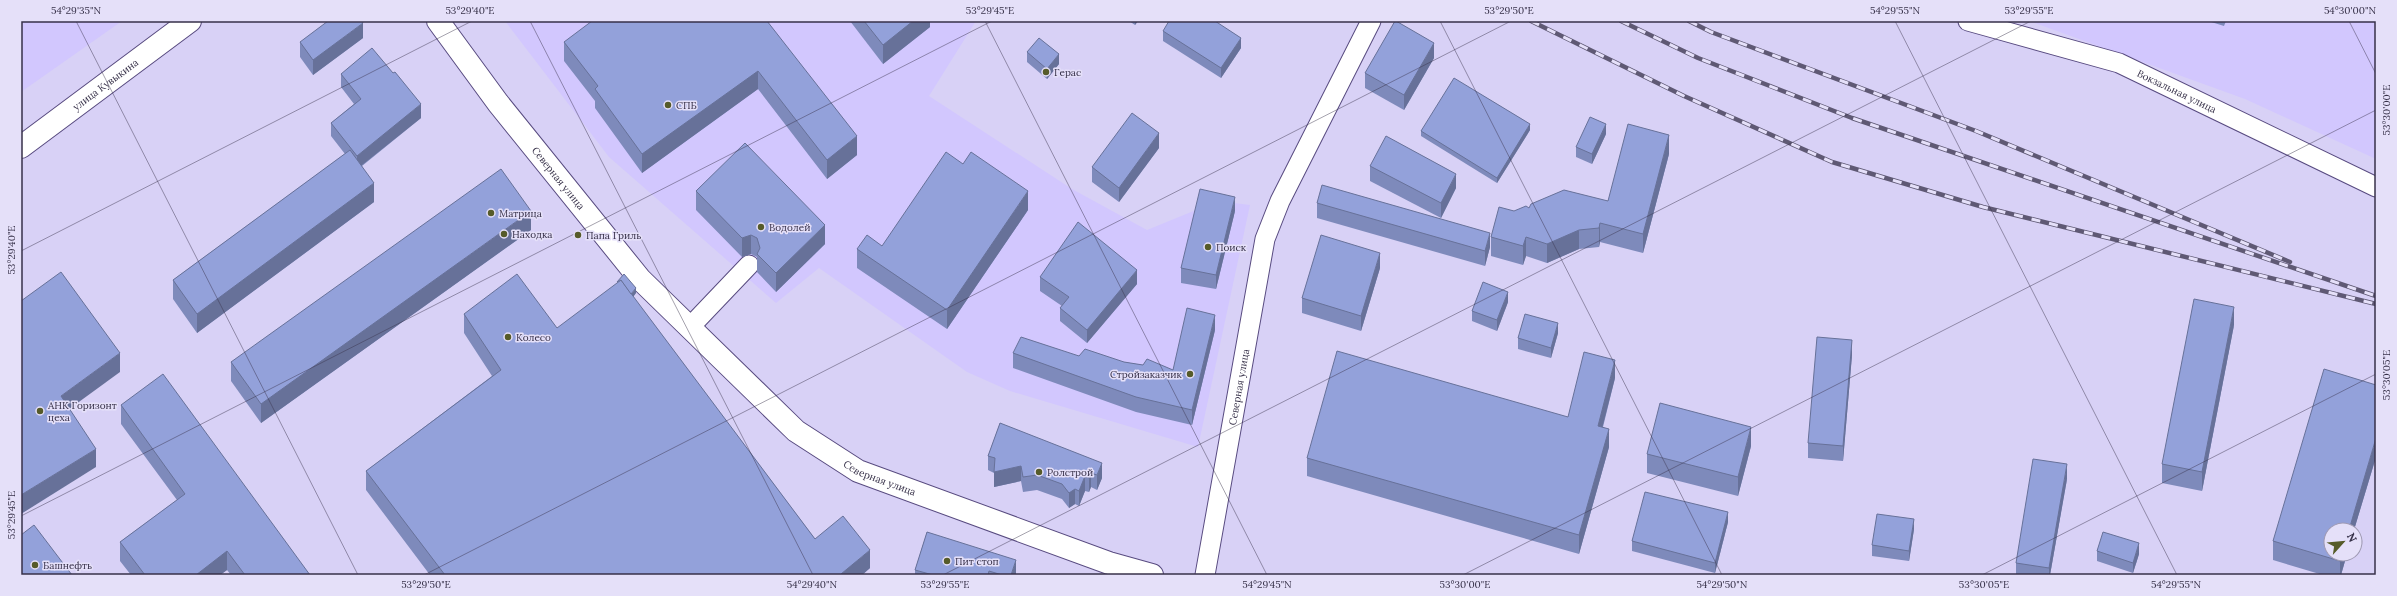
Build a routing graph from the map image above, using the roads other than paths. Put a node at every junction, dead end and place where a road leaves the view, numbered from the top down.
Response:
1 (190, 21) edge
2 (438, 21) edge
3 (1371, 21) edge
4 (1968, 21) edge
5 (21, 147) edge
6 (2376, 187) edge
7 (749, 264) dead end
8 (689, 328) junction
9 (1108, 569) edge
10 (1152, 575) edge
11 (1205, 575) edge

1 - 5 main road, улица Кувыкина
2 - 8 main road, Северная улица
3 - 11 street, Северная улица
4 - 6 street, Вокзальная улица
7 - 8 street
8 - 9 main road, Северная улица
9 - 10 main road, Северная улица

